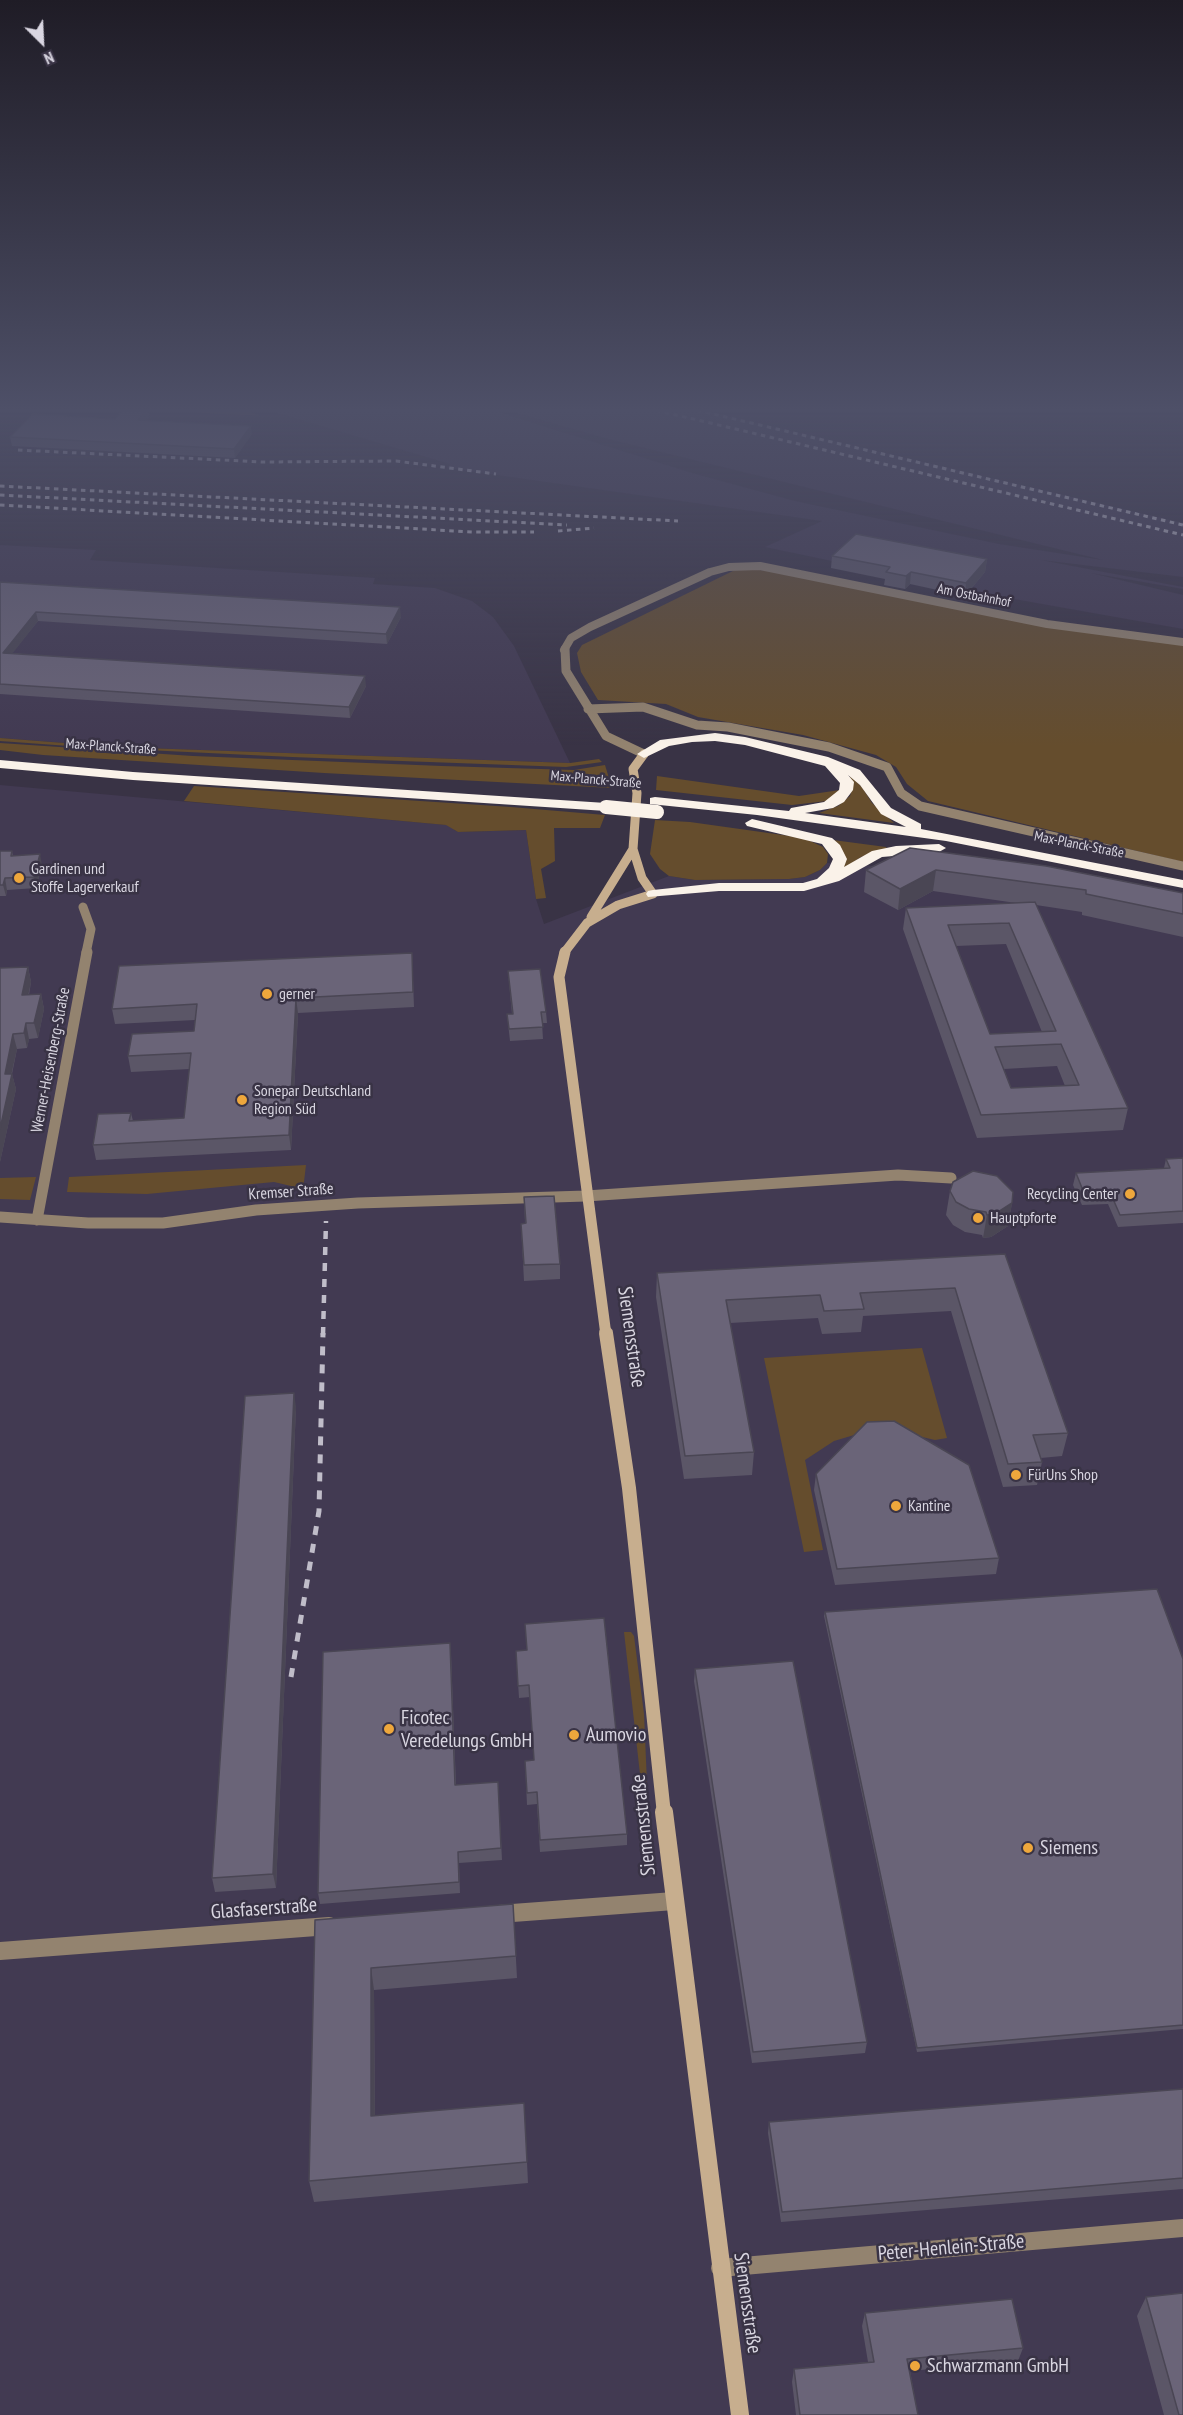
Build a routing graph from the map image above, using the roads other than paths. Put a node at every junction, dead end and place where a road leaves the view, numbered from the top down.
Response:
1 (1183, 642) edge
2 (588, 709) junction
3 (0, 754) edge
4 (644, 754) junction
5 (823, 760) junction
6 (0, 764) edge
7 (605, 802) junction
8 (755, 817) junction
9 (942, 843) junction
10 (633, 849) junction
11 (1183, 866) edge
12 (821, 882) junction
13 (1183, 884) edge
14 (653, 894) junction
15 (1183, 895) edge
16 (83, 907) dead end
17 (587, 923) junction
18 (951, 1178) dead end
19 (586, 1196) junction
20 (0, 1216) edge
21 (37, 1220) junction
22 (674, 1901) junction
23 (487, 1914) edge
24 (345, 1924) edge
25 (0, 1952) edge
26 (1183, 2228) edge
27 (720, 2268) junction
28 (740, 2415) edge

1 - 2 street, Am Ostbahnhof
2 - 4 street, Am Ostbahnhof
2 - 11 street
3 - 7 highway, Max-Planck-Straße
4 - 5 highway
4 - 10 street
5 - 8 highway
5 - 9 highway
6 - 7 highway, Max-Planck-Straße
7 - 8 highway, Max-Planck-Straße, bridge
8 - 9 highway, Max-Planck-Straße
8 - 12 highway
9 - 12 highway
9 - 13 highway, Max-Planck-Straße
9 - 15 highway, Max-Planck-Straße
10 - 14 street
10 - 17 street
12 - 14 highway
14 - 17 street, Siemensstraße
16 - 21 street, Werner-Heisenberg-Straße
17 - 19 street, Siemensstraße
18 - 19 street
19 - 21 street, Kremser Straße
19 - 22 street, Siemensstraße
20 - 21 street, Kremser Straße
22 - 23 street
22 - 27 street, Siemensstraße
24 - 25 street, Glasfaserstraße
26 - 27 street, Peter-Henlein-Straße
27 - 28 street, Siemensstraße

